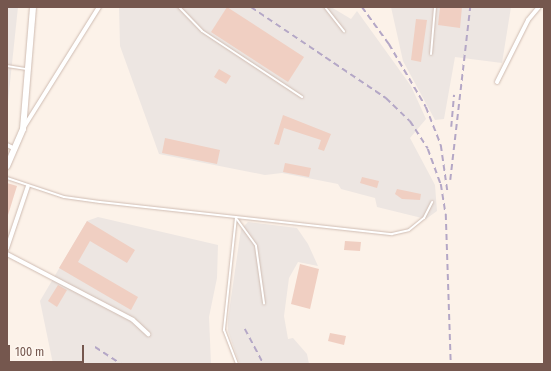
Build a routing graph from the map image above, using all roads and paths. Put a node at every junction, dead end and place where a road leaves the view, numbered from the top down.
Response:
1 (33, 7) edge
2 (99, 7) edge
3 (180, 7) edge
4 (325, 7) edge
5 (436, 7) edge
6 (539, 7) edge
7 (344, 31) dead end
8 (431, 54) dead end
9 (7, 66) edge
10 (28, 69) junction
11 (498, 82) dead end
12 (302, 97) dead end
13 (23, 129) junction
14 (7, 145) edge
15 (15, 149) junction
16 (7, 166) edge
17 (7, 178) edge
18 (28, 186) junction
19 (432, 202) dead end
20 (236, 217) junction
21 (7, 248) edge
22 (7, 254) edge
23 (264, 303) dead end
24 (148, 334) dead end
25 (237, 364) edge

1 - 10 main road
2 - 13 street
3 - 12 lane
4 - 7 lane
5 - 8 lane
6 - 11 street
9 - 10 lane
10 - 13 main road
13 - 15 main road
14 - 15 street
15 - 16 main road
17 - 18 lane
18 - 20 lane
18 - 21 street
19 - 20 lane
20 - 23 lane
20 - 25 lane
22 - 24 street

